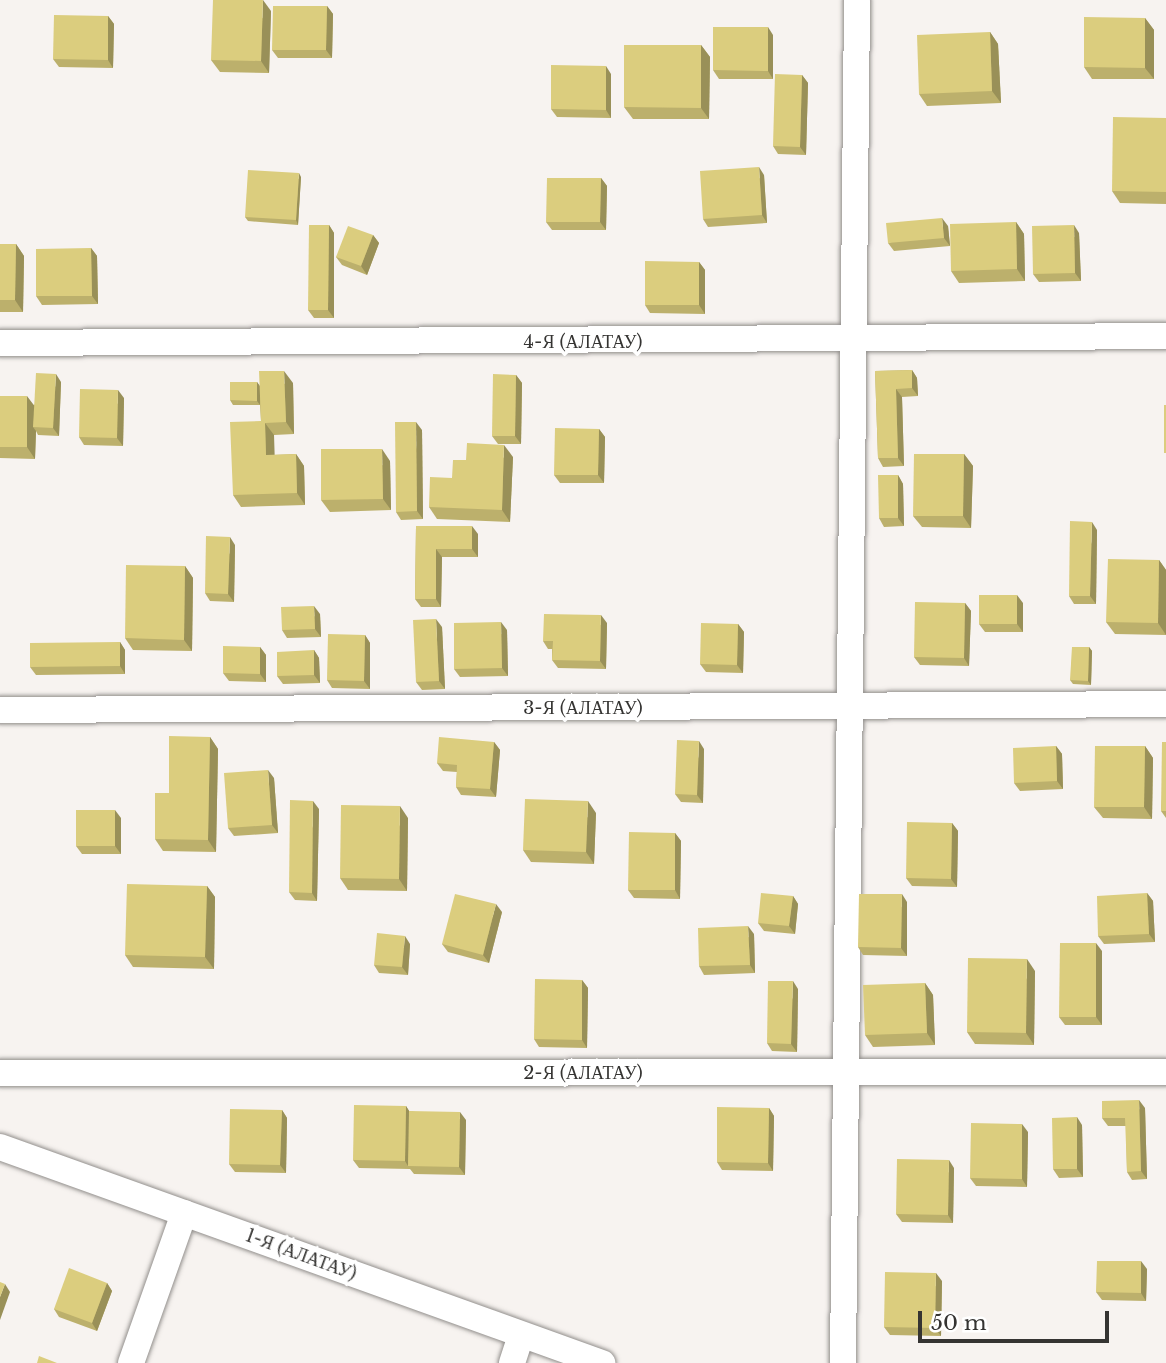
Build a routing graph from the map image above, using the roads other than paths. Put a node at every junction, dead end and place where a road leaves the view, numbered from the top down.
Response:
1 (857, 0) edge
2 (1166, 335) edge
3 (853, 341) junction
4 (0, 344) edge
5 (1166, 704) edge
6 (848, 708) junction
7 (0, 710) edge
8 (845, 1072) junction
9 (1166, 1072) edge
10 (0, 1073) edge
11 (0, 1147) edge
12 (184, 1213) junction
13 (521, 1335) junction
14 (131, 1363) edge
15 (512, 1363) edge
16 (602, 1363) edge
17 (842, 1363) edge

1 - 3 street
2 - 3 street, 4-Я (АЛАТАУ)
3 - 4 street, 4-Я (АЛАТАУ)
3 - 6 street
5 - 6 street, 3-Я (АЛАТАУ)
6 - 7 street, 3-Я (АЛАТАУ)
6 - 8 street
8 - 9 street, 2-Я (АЛАТАУ)
8 - 10 street, 2-Я (АЛАТАУ)
8 - 17 street
11 - 12 street, 1-Я (АЛАТАУ)
12 - 13 street, 1-Я (АЛАТАУ)
12 - 14 street
13 - 15 street
13 - 16 street, 1-Я (АЛАТАУ)

